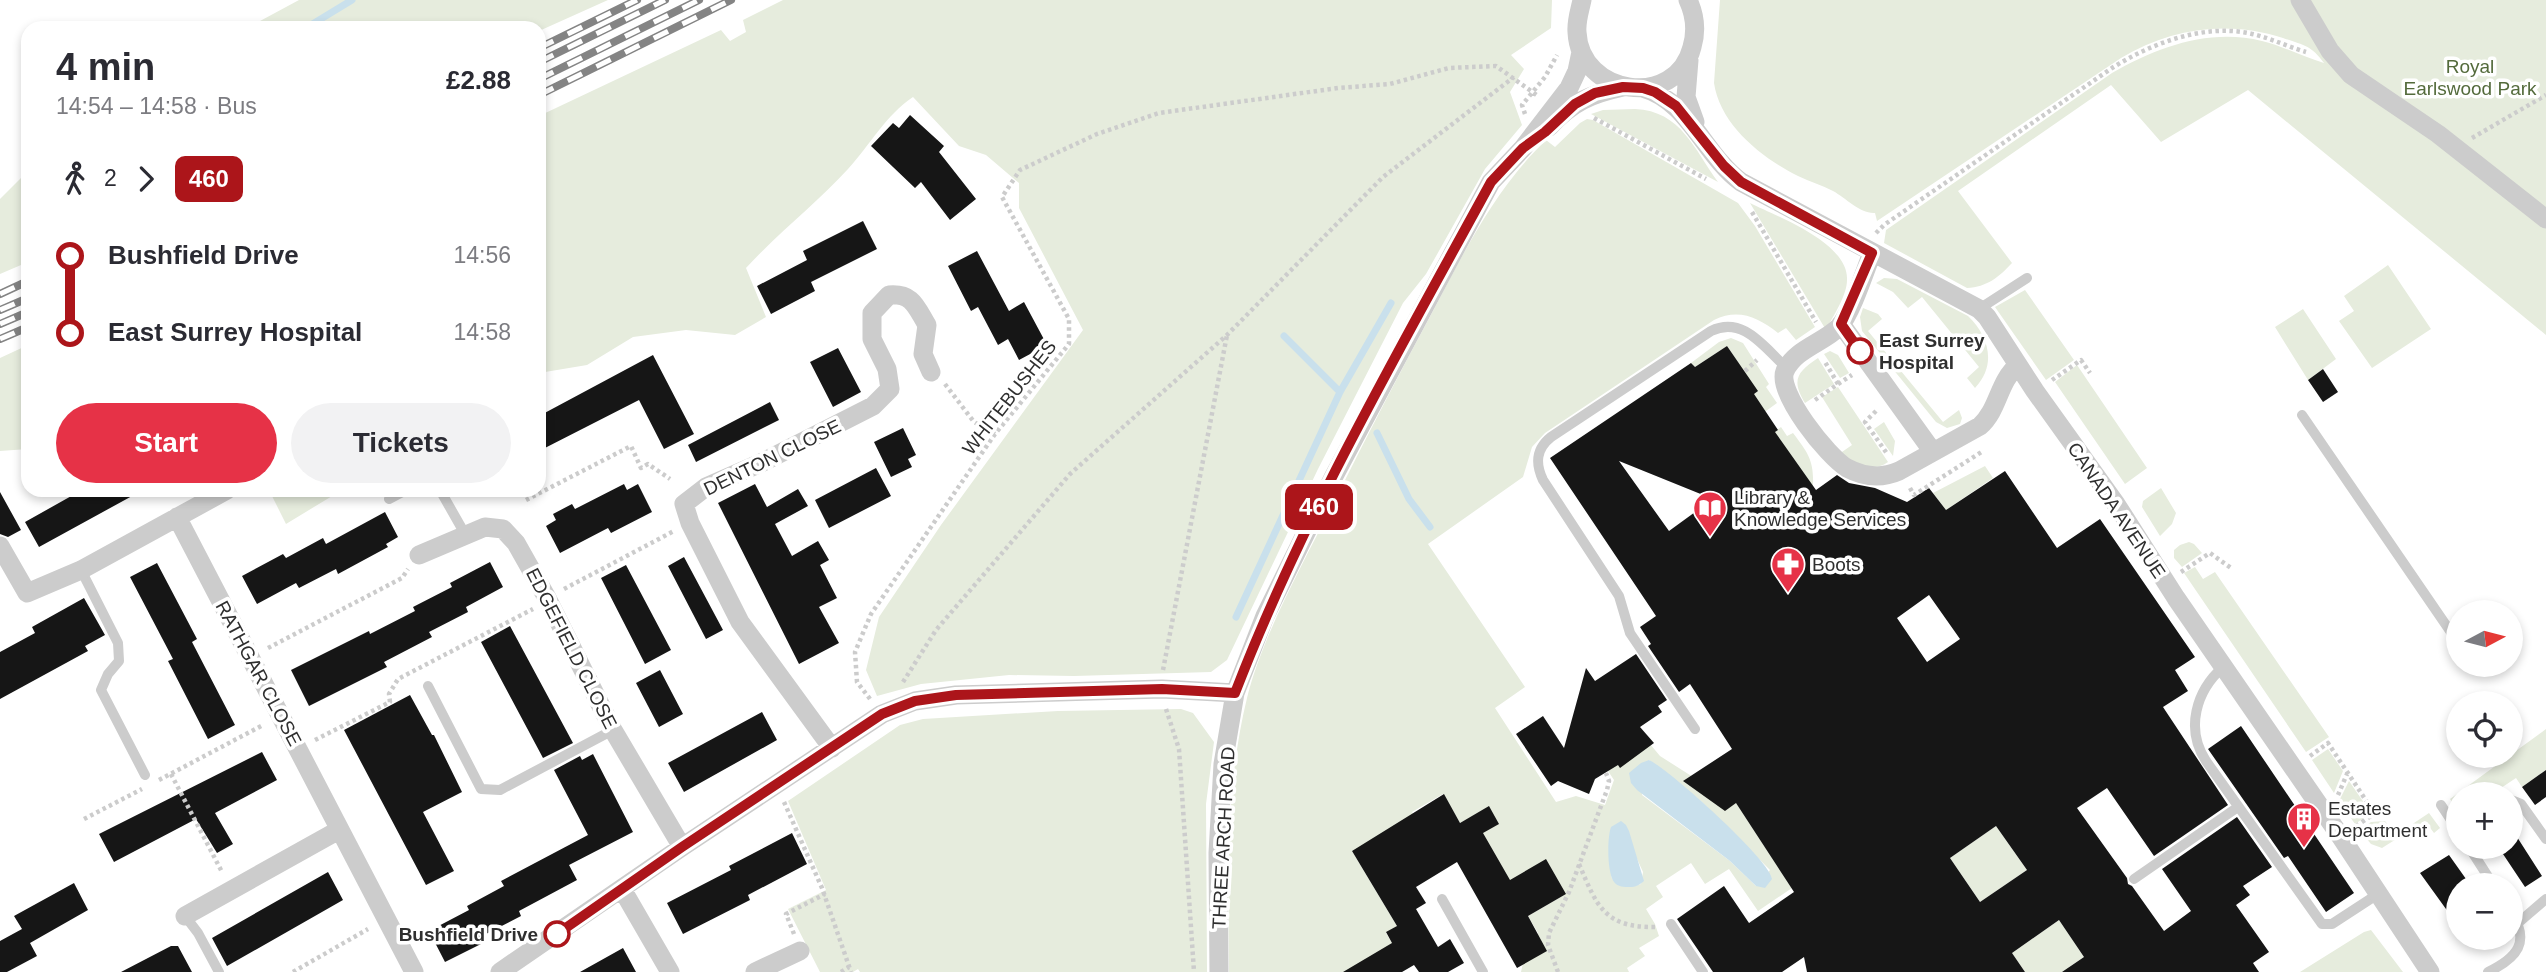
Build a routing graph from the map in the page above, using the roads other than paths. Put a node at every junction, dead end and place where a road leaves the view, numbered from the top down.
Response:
1 (1582, 0) edge
2 (2300, 0) edge
3 (1694, 5) edge
4 (1581, 52) junction
5 (1689, 57) junction
6 (1623, 87) junction
7 (1643, 88) junction
8 (1523, 148) junction
9 (1712, 150) junction
10 (2546, 219) edge
11 (1870, 252) junction
12 (2027, 278) dead end
13 (1979, 310) junction
14 (1841, 324) junction
15 (2018, 365) junction
16 (1787, 368) junction
17 (931, 372) road end
18 (2302, 415) dead end
19 (1933, 452) junction
20 (214, 497) edge
21 (393, 497) edge
22 (444, 497) edge
23 (389, 499) dead end
24 (177, 517) junction
25 (465, 534) junction
26 (0, 546) edge
27 (419, 555) road end
28 (81, 570) junction
29 (2446, 625) edge
30 (2223, 667) junction
31 (428, 686) dead end
32 (1235, 693) junction
33 (1695, 729) dead end
34 (614, 730) junction
35 (832, 748) junction
36 (145, 775) dead end
37 (2441, 805) dead end
38 (2238, 807) junction
39 (2523, 807) edge
40 (2446, 812) edge
41 (339, 830) junction
42 (2546, 839) edge
43 (682, 847) junction
44 (2134, 879) dead end
45 (622, 889) junction
46 (2378, 894) junction
47 (1443, 899) dead end
48 (2546, 899) edge
49 (184, 916) joint
50 (2523, 919) edge
51 (1671, 924) road end
52 (2517, 950) edge
53 (800, 951) road end
54 (219, 972) edge
55 (414, 972) edge
56 (500, 972) edge
57 (670, 972) edge
58 (755, 972) edge
59 (1219, 972) edge
60 (1483, 972) edge
61 (1703, 972) edge
62 (2430, 972) edge
63 (2488, 972) edge

1 - 4 street
2 - 10 street
3 - 5 street, CANADA AVENUE
4 - 6 street
4 - 8 street, THREE ARCH ROAD
5 - 7 street
5 - 9 street, CANADA AVENUE
6 - 7 street
6 - 8 street, THREE ARCH ROAD
7 - 9 street, CANADA AVENUE
8 - 32 street, THREE ARCH ROAD
9 - 11 street, CANADA AVENUE
11 - 13 street, CANADA AVENUE
11 - 14 street
12 - 13 lane
13 - 15 street, CANADA AVENUE
14 - 16 street
14 - 19 street
15 - 19 street
15 - 30 street, CANADA AVENUE
16 - 19 street
16 - 33 lane
17 - 35 street, DENTON CLOSE
18 - 29 lane
20 - 24 street
21 - 23 lane
22 - 25 lane
24 - 28 street
24 - 41 street, RATHGAR CLOSE
25 - 27 street, EDGEFIELD CLOSE
25 - 34 street, EDGEFIELD CLOSE
26 - 28 street
28 - 36 lane
30 - 38 lane
30 - 46 street, CANADA AVENUE
31 - 34 lane
32 - 35 street
32 - 59 street, THREE ARCH ROAD
34 - 43 street, EDGEFIELD CLOSE
35 - 43 street
37 - 40 lane
38 - 44 lane
38 - 46 lane
39 - 42 lane
41 - 49 street
41 - 55 street, RATHGAR CLOSE
43 - 45 street
45 - 56 street
45 - 57 street
46 - 62 street, CANADA AVENUE
47 - 60 lane
48 - 50 lane
49 - 54 lane
51 - 61 lane
52 - 63 lane
53 - 58 street

